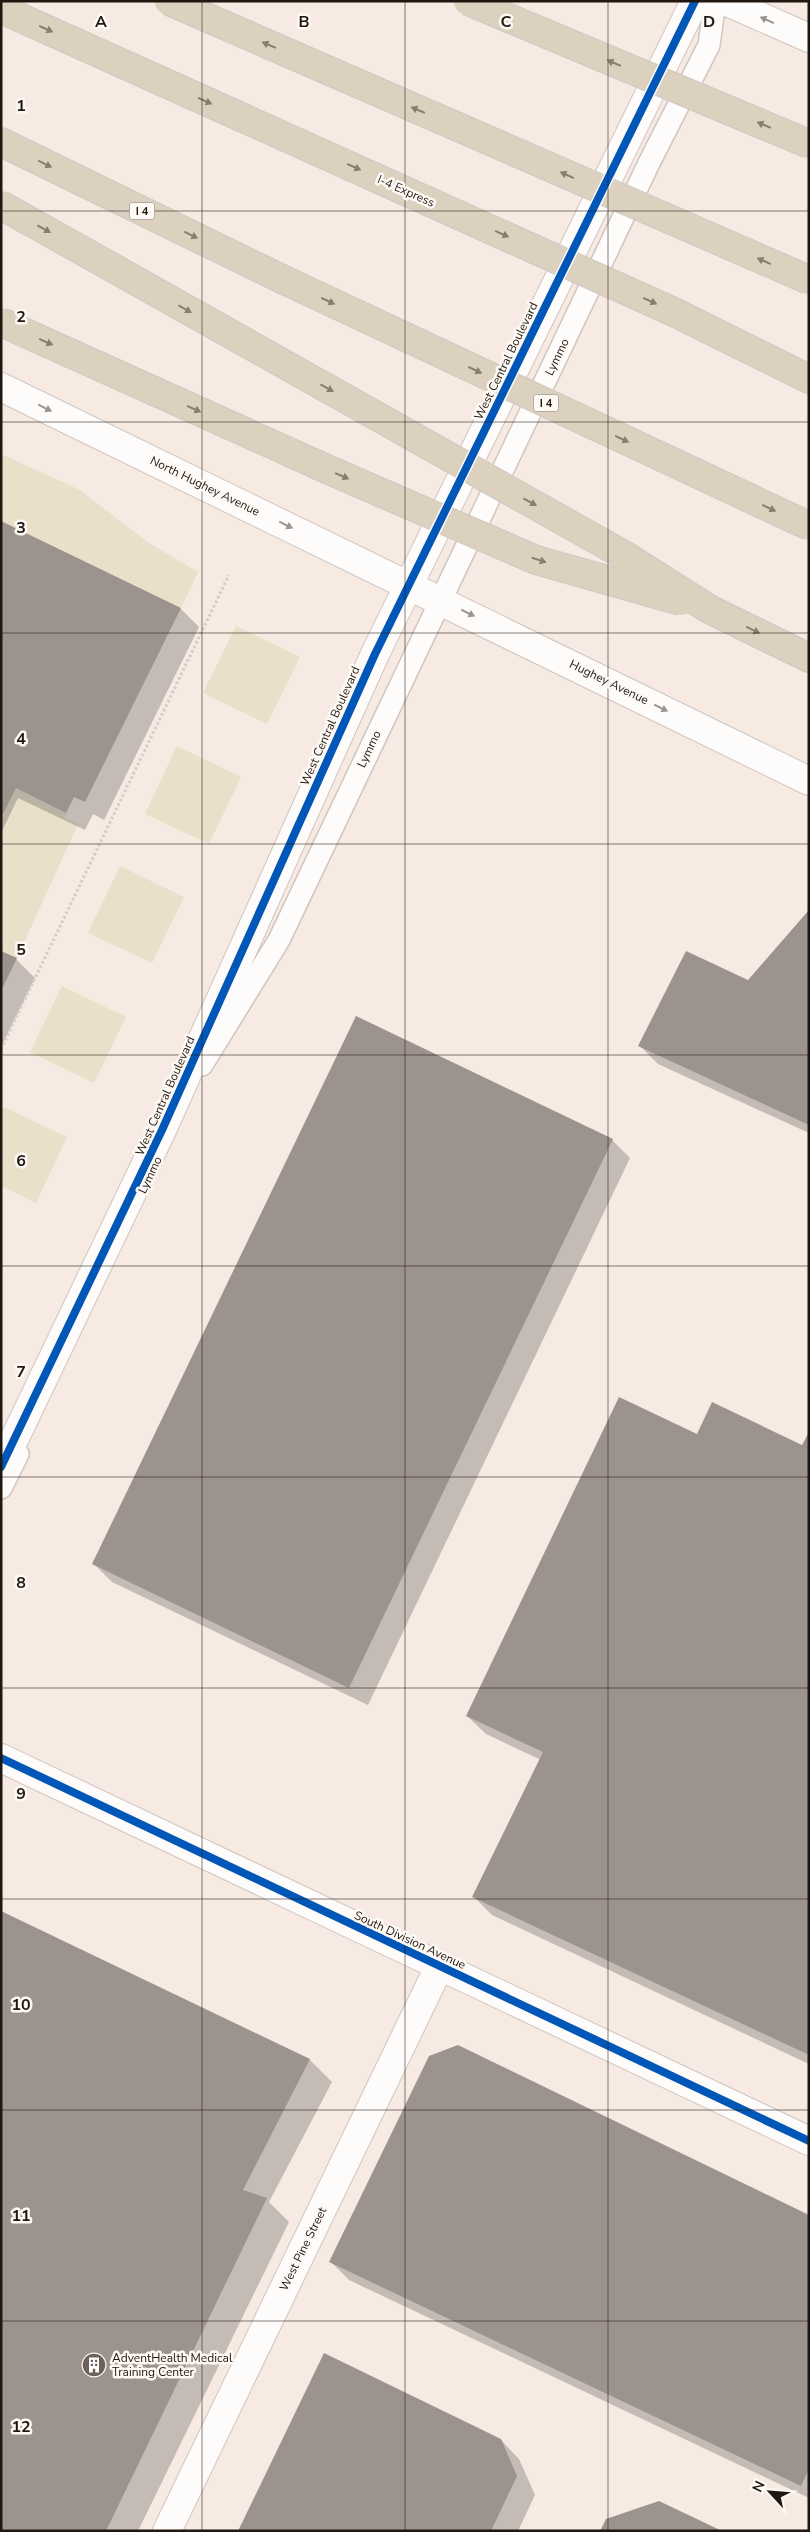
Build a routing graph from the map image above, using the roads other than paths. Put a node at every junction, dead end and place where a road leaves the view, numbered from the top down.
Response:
1 (169, 1) edge
2 (468, 1) edge
3 (695, 1) edge
4 (715, 1) edge
5 (725, 1) edge
6 (1, 9) edge
7 (809, 38) edge
8 (1, 142) edge
9 (809, 144) edge
10 (1, 205) edge
11 (809, 280) edge
12 (676, 313) junction
13 (1, 322) edge
14 (809, 365) edge
15 (809, 379) edge
16 (1, 387) edge
17 (809, 526) edge
18 (408, 584) junction
19 (442, 600) junction
20 (709, 609) junction
21 (809, 658) edge
22 (809, 781) edge
23 (1, 1467) edge
24 (1, 1488) edge
25 (1, 1758) edge
26 (439, 1967) junction
27 (809, 2141) edge
28 (167, 2531) edge

11 -> 1 highway, bridge
9 -> 2 highway, bridge
3 - 18 street, West Central Boulevard
4 - 19 lane, Lymmo
7 -> 5 street
6 -> 12 highway, I-4 Express, bridge
8 -> 17 highway, I 4, bridge
10 -> 20 highway, bridge
12 - 14 highway
12 - 15 highway, I-4 Express
13 -> 20 highway, bridge
16 -> 18 street, North Hughey Avenue
18 - 19 street, Hughey Avenue
18 - 23 street, West Central Boulevard
19 -> 22 street, Hughey Avenue
19 - 24 lane, Lymmo
20 -> 21 highway
25 - 26 street, South Division Avenue
26 - 27 street, South Division Avenue
26 - 28 street, West Pine Street

